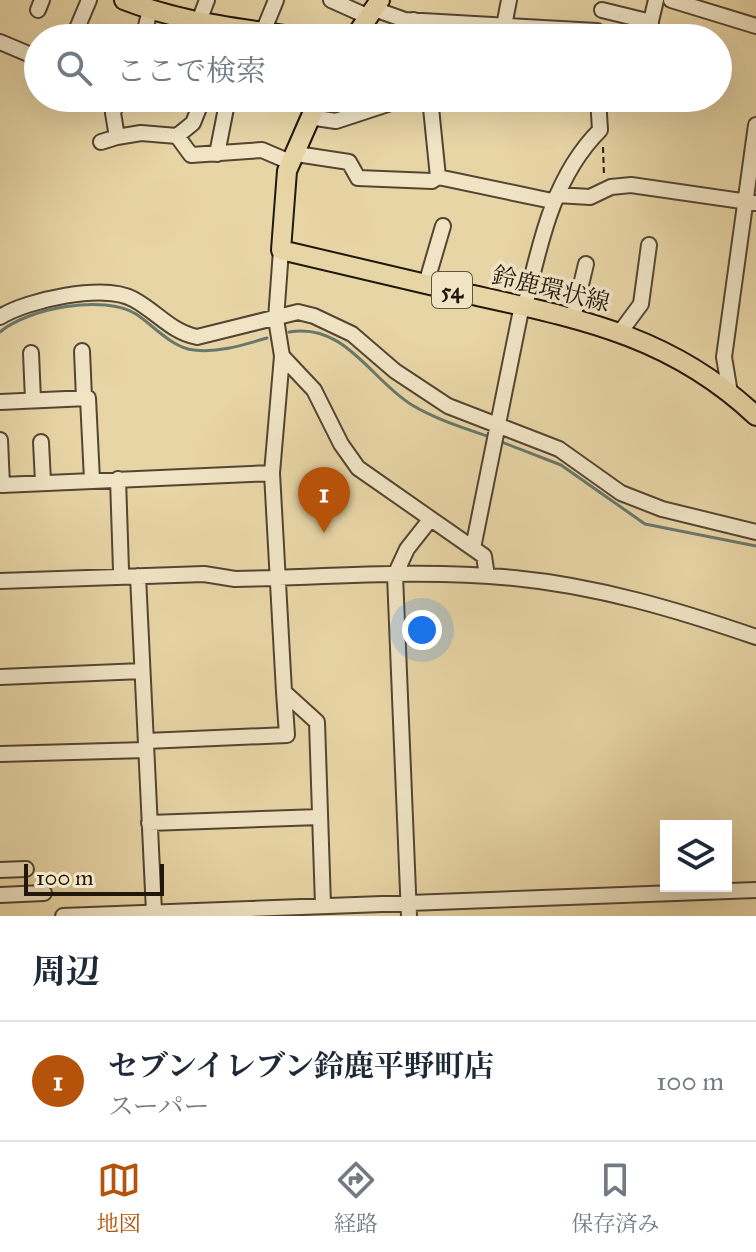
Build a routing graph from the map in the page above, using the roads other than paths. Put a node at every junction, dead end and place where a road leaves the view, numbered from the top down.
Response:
1 (89, 0) edge
2 (124, 0) edge
3 (207, 0) edge
4 (276, 0) edge
5 (331, 0) edge
6 (509, 0) edge
7 (656, 0) edge
8 (671, 0) edge
9 (603, 5) edge
10 (374, 9) edge
11 (150, 10) junction
12 (414, 20) junction
13 (651, 22) joint
14 (79, 24) edge
15 (146, 24) edge
16 (198, 24) joint
17 (266, 24) edge
18 (413, 24) edge
19 (474, 24) edge
20 (504, 24) edge
21 (756, 26) edge
22 (0, 42) edge
23 (24, 52) edge
24 (113, 112) edge
25 (197, 112) edge
26 (225, 112) edge
27 (312, 112) edge
28 (363, 112) edge
29 (431, 112) edge
30 (599, 112) edge
31 (309, 117) junction
32 (756, 125) edge
33 (177, 136) junction
34 (117, 137) junction
35 (101, 142) dead end
36 (217, 154) junction
37 (293, 156) junction
38 (438, 177) junction
39 (554, 198) junction
40 (750, 202) edge
41 (443, 226) dead end
42 (649, 245) dead end
43 (281, 250) junction
44 (586, 264) dead end
45 (426, 284) junction
46 (524, 306) junction
47 (0, 317) edge
48 (573, 318) junction
49 (276, 319) junction
50 (621, 331) junction
51 (82, 351) dead end
52 (31, 353) dead end
53 (282, 356) junction
54 (730, 393) junction
55 (84, 398) junction
56 (33, 400) junction
57 (0, 402) edge
58 (756, 416) edge
59 (497, 429) junction
60 (0, 440) edge
61 (41, 442) dead end
62 (272, 473) junction
63 (118, 479) junction
64 (92, 480) junction
65 (43, 482) junction
66 (1, 485) edge
67 (429, 521) junction
68 (756, 532) edge
69 (473, 548) junction
70 (121, 570) dead end
71 (395, 575) junction
72 (138, 576) junction
73 (487, 576) junction
74 (277, 578) junction
75 (0, 581) edge
76 (756, 637) edge
77 (142, 671) junction
78 (0, 677) edge
79 (284, 692) junction
80 (146, 745) junction
81 (0, 754) edge
82 (320, 817) junction
83 (149, 823) junction
84 (26, 869) dead end
85 (0, 870) edge
86 (756, 890) edge
87 (44, 893) dead end
88 (0, 895) edge
89 (323, 905) junction
90 (409, 909) edge
91 (154, 912) junction
92 (63, 916) edge

1 - 14 street
2 - 11 main road
3 - 16 street
4 - 17 street
5 - 10 street
6 - 20 street
7 - 13 street
8 - 21 street
9 - 13 street
10 - 12 street
11 - 15 street
11 - 16 main road
12 - 18 street
12 - 19 street
22 - 23 street
24 - 34 street
25 - 33 street
26 - 36 street
27 - 31 main road
28 - 31 street
29 - 38 street
30 - 39 street
31 - 37 main road
32 - 40 street
33 - 34 street
33 - 36 street
34 - 35 street
36 - 37 street
37 - 38 street
37 - 43 main road
38 - 39 street
39 - 40 street
39 - 46 street
40 - 54 street
41 - 45 street
42 - 50 street
43 - 45 main road, 鈴鹿環状線 / 54
43 - 49 street
44 - 48 street
45 - 46 main road, 鈴鹿環状線 / 54
46 - 48 main road, 鈴鹿環状線 / 54
46 - 59 street
47 - 49 street
48 - 50 main road, 鈴鹿環状線 / 54
49 - 53 street
49 - 59 street
50 - 54 main road, 鈴鹿環状線 / 54
51 - 55 street
52 - 56 street
53 - 62 street
53 - 67 street
54 - 58 main road, 鈴鹿環状線 / 54
55 - 56 street
55 - 64 street
56 - 57 street
59 - 68 street
59 - 69 street
60 - 66 street
61 - 65 street
62 - 63 street
62 - 74 street
63 - 64 street
63 - 70 street
64 - 65 street
65 - 66 street
67 - 69 street
67 - 71 street
69 - 73 street
71 - 73 street
71 - 74 street
71 - 90 street
72 - 74 street
72 - 75 street
72 - 77 street
73 - 76 street
74 - 79 street
77 - 78 street
77 - 80 street
79 - 80 street
79 - 82 street
80 - 81 street
80 - 83 street
82 - 83 street
82 - 89 street
83 - 91 street
84 - 85 street
86 - 90 street
87 - 88 street
89 - 90 street
89 - 91 street
91 - 92 street

